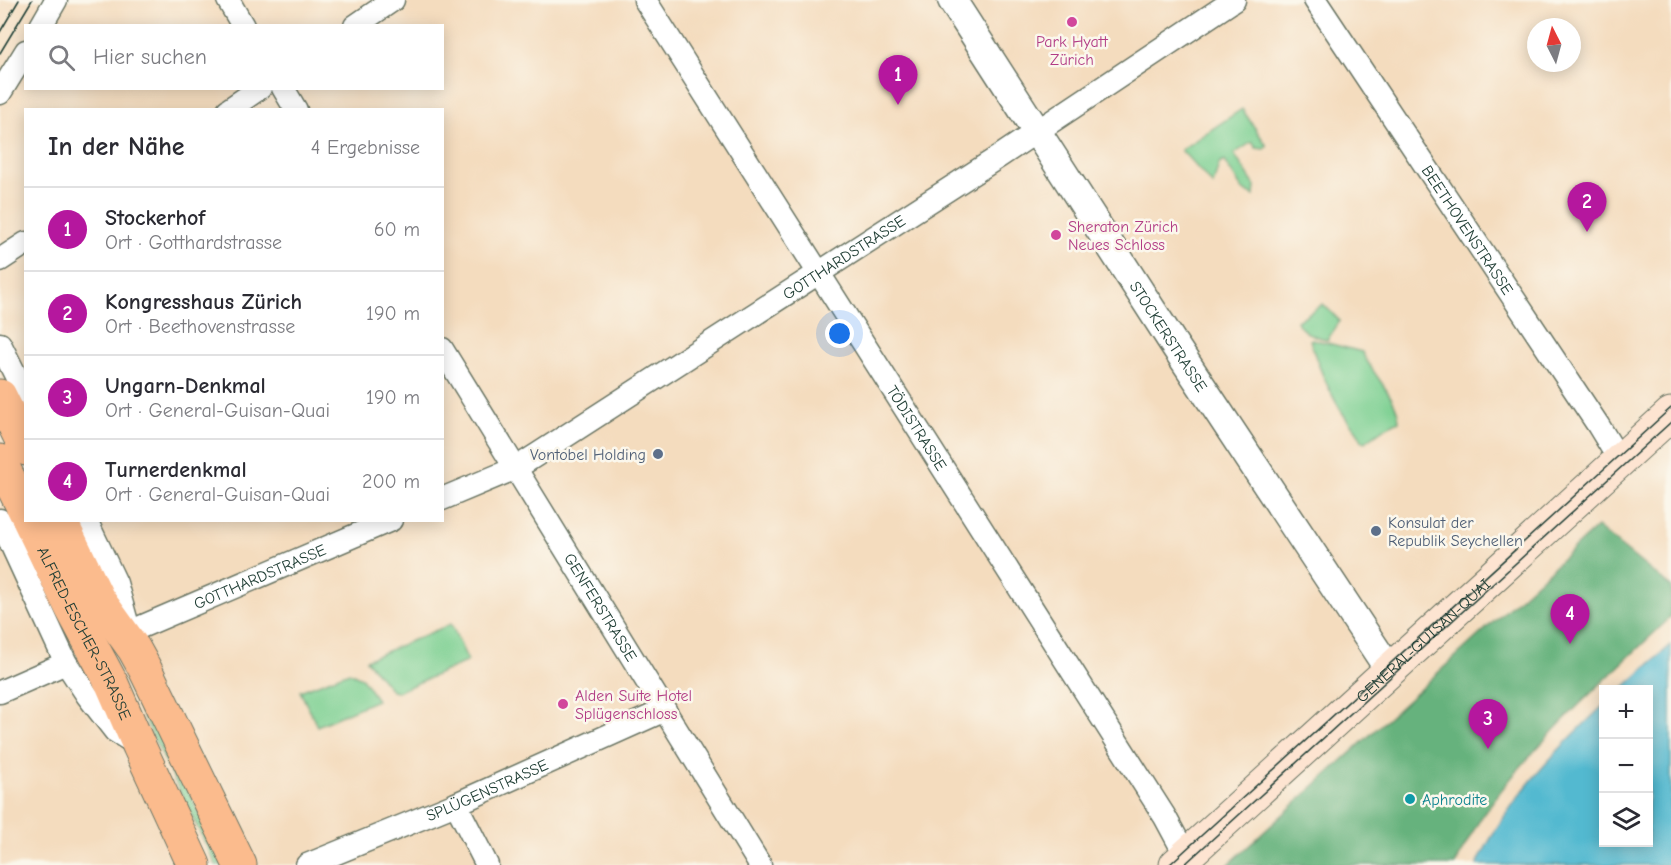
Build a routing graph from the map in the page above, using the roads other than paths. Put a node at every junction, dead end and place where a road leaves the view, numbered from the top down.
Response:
1 (56, 0) edge
2 (228, 0) edge
3 (393, 0) edge
4 (645, 0) edge
5 (952, 0) edge
6 (1234, 0) edge
7 (1315, 0) edge
8 (42, 24) edge
9 (242, 24) edge
10 (358, 24) edge
11 (24, 54) edge
12 (257, 90) edge
13 (284, 90) edge
14 (0, 93) edge
15 (231, 108) edge
16 (295, 108) edge
17 (1036, 132) junction
18 (24, 244) edge
19 (0, 260) edge
20 (818, 273) junction
21 (0, 344) edge
22 (444, 352) edge
23 (24, 392) edge
24 (0, 396) edge
25 (1671, 414) edge
26 (24, 445) edge
27 (0, 460) edge
28 (1620, 461) junction
29 (516, 468) junction
30 (444, 498) edge
31 (24, 509) edge
32 (0, 520) edge
33 (30, 522) edge
34 (61, 522) edge
35 (87, 522) edge
36 (387, 522) edge
37 (132, 641) junction
38 (66, 663) junction
39 (1390, 671) junction
40 (0, 692) edge
41 (665, 710) junction
42 (139, 746) junction
43 (456, 804) junction
44 (1181, 860) edge
45 (194, 865) edge
46 (240, 865) edge
47 (307, 865) edge
48 (487, 865) edge
49 (760, 865) edge

1 - 8 street
2 - 9 street
3 - 10 street
4 - 20 street, TÖDISTRASSE
5 - 17 street, STOCKERSTRASSE
6 - 17 street, GOTTHARDSTRASSE
7 - 28 street, BEETHOVENSTRASSE
11 - 14 street
12 - 15 street
13 - 16 street
17 - 20 street, GOTTHARDSTRASSE
17 - 39 street, STOCKERSTRASSE
18 - 19 street
20 - 29 street, GOTTHARDSTRASSE
20 - 44 street, TÖDISTRASSE
21 - 23 street
22 - 29 street, GENFERSTRASSE
24 - 26 main road
25 - 28 main road, GENERAL-GUISAN-QUAI
27 - 31 main road
28 - 39 main road, GENERAL-GUISAN-QUAI
29 - 30 street, GOTTHARDSTRASSE
29 - 41 street, GENFERSTRASSE
32 - 38 street, ALFRED-ESCHER-STRASSE
33 - 42 main road, ALFRED-ESCHER-STRASSE
34 - 37 main road, ALFRED-ESCHER-STRASSE
35 - 37 street, ALFRED-ESCHER-STRASSE
36 - 37 street, GOTTHARDSTRASSE
37 - 46 main road, ALFRED-ESCHER-STRASSE
38 - 40 street
38 - 42 street, ALFRED-ESCHER-STRASSE
39 - 44 main road, GENERAL-GUISAN-QUAI
41 - 43 street, SPLÜGENSTRASSE
41 - 49 street, GENFERSTRASSE
42 - 45 main road, ALFRED-ESCHER-STRASSE
43 - 47 street, SPLÜGENSTRASSE
43 - 48 street

